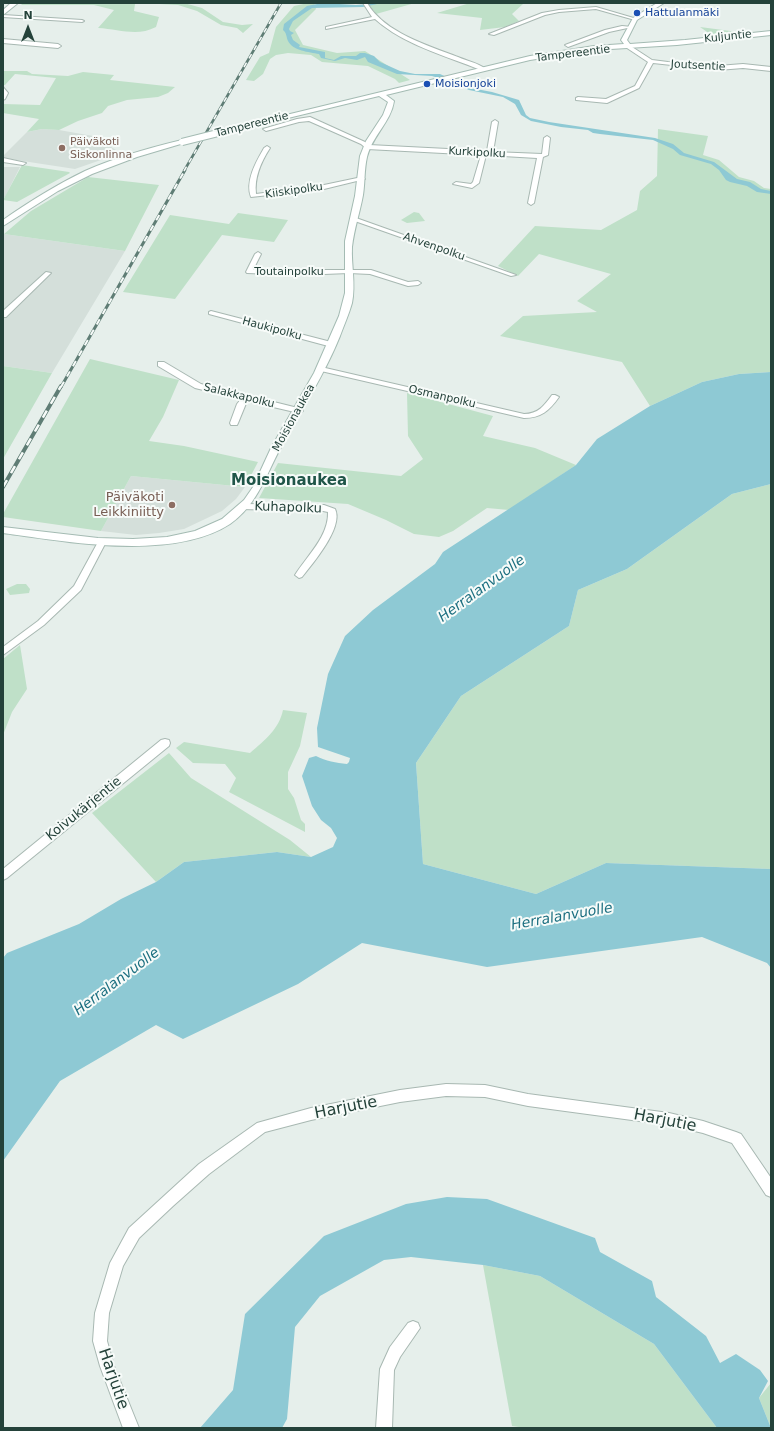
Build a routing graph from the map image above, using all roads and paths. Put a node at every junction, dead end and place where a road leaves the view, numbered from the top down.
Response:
1 (15, 3) edge
2 (584, 3) edge
3 (661, 3) edge
4 (365, 4) edge
5 (596, 8) junction
6 (3, 14) edge
7 (374, 18) junction
8 (635, 19) junction
9 (82, 21) dead end
10 (630, 27) junction
11 (328, 28) dead end
12 (771, 33) edge
13 (492, 34) dead end
14 (3, 42) edge
15 (568, 45) dead end
16 (58, 46) dead end
17 (628, 46) junction
18 (651, 61) junction
19 (483, 69) junction
20 (771, 69) edge
21 (3, 89) edge
22 (380, 94) junction
23 (3, 98) edge
24 (578, 99) dead end
25 (495, 122) dead end
26 (266, 128) dead end
27 (547, 138) dead end
28 (367, 147) junction
29 (267, 148) dead end
30 (487, 153) junction
31 (540, 156) junction
32 (3, 160) edge
33 (23, 163) dead end
34 (362, 179) junction
35 (456, 184) dead end
36 (531, 203) dead end
37 (354, 219) junction
38 (3, 224) edge
39 (258, 254) dead end
40 (350, 271) junction
41 (48, 273) dead end
42 (513, 275) dead end
43 (418, 283) dead end
44 (212, 313) dead end
45 (3, 315) edge
46 (332, 345) junction
47 (161, 364) dead end
48 (321, 369) junction
49 (246, 397) junction
50 (555, 397) dead end
51 (299, 411) junction
52 (234, 423) dead end
53 (244, 507) junction
54 (3, 530) edge
55 (102, 542) junction
56 (299, 575) dead end
57 (3, 652) edge
58 (165, 742) dead end
59 (3, 875) edge
60 (771, 1190) edge
61 (413, 1328) dead end
62 (131, 1428) edge
63 (384, 1428) edge

1 - 6 street
2 - 5 street
3 - 8 street, Tampereentie
4 - 7 street
5 - 8 street
5 - 13 street
6 - 9 street
7 - 11 street
7 - 19 street
8 - 10 street, Tampereentie
10 - 15 street
10 - 17 street, Tampereentie
12 - 17 street, Kuljuntie
14 - 16 street
17 - 18 street, Joutsentie
17 - 19 street, Tampereentie
18 - 20 street, Joutsentie
18 - 24 street
19 - 22 street, Tampereentie
21 - 23 street
22 - 28 street, Moisionaukea
22 - 38 street, Tampereentie, bridge
25 - 30 street
26 - 28 street
27 - 31 street
28 - 30 street, Kurkipolku
28 - 34 street, Moisionaukea
29 - 34 street, Kiiskipolku
30 - 31 street, Kurkipolku
30 - 35 street
31 - 36 street
32 - 33 street
34 - 37 street, Moisionaukea
37 - 40 street, Moisionaukea
37 - 42 street, Ahvenpolku
39 - 40 street, Toutainpolku
40 - 43 street
40 - 46 street, Moisionaukea
41 - 45 street
44 - 46 street, Haukipolku
46 - 48 street, Moisionaukea
47 - 49 street, Salakkapolku
48 - 50 street, Osmanpolku
48 - 51 street, Moisionaukea
49 - 51 street, Salakkapolku
49 - 52 street
51 - 53 street, Moisionaukea
53 - 55 street, Moisionaukea
53 - 56 street, Kuhapolku
54 - 55 street, Moisionaukea
55 - 57 street
58 - 59 street, Koivukärjentie
60 - 62 street, Harjutie
61 - 63 street

